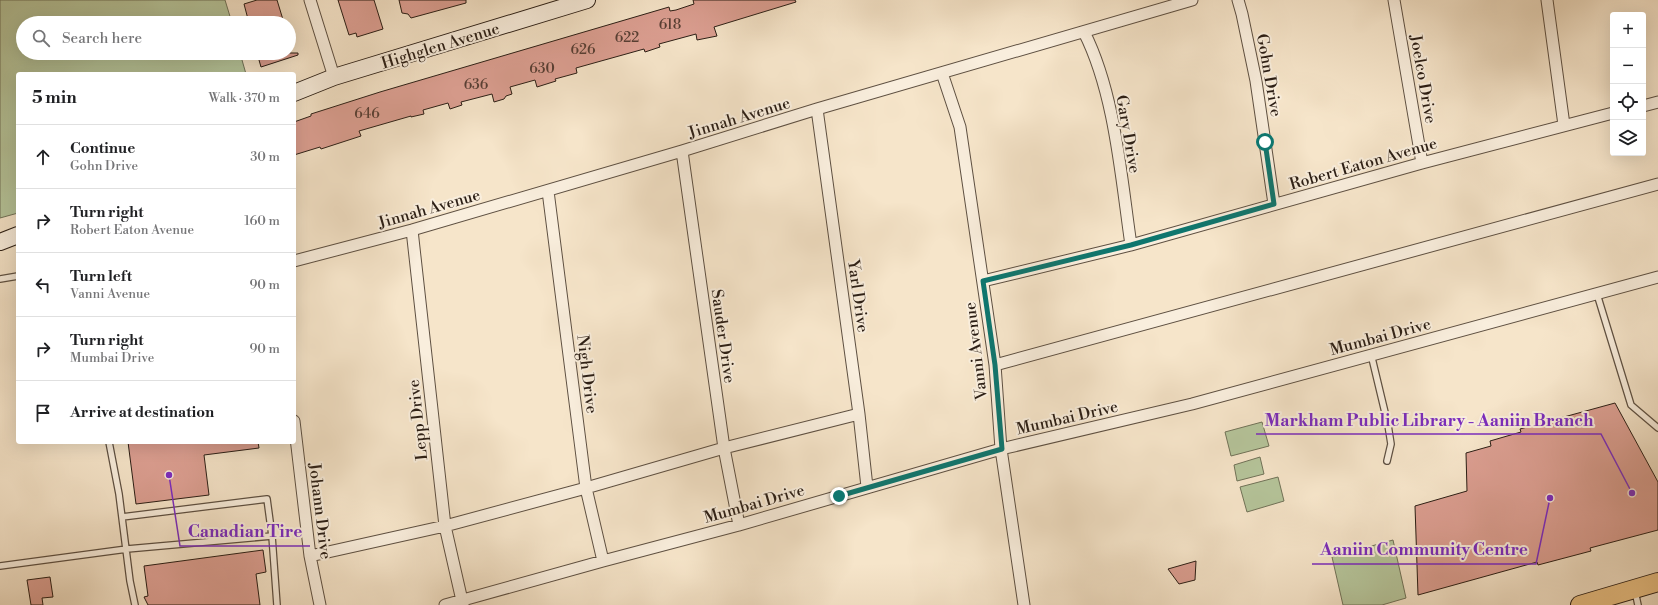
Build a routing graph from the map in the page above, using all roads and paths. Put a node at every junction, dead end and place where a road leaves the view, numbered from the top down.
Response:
1 (310, 0) edge
2 (587, 0) edge
3 (1192, 0) edge
4 (1238, 0) edge
5 (1394, 0) edge
6 (1547, 0) edge
7 (1084, 32) junction
8 (942, 73) junction
9 (334, 77) junction
10 (296, 92) edge
11 (1658, 102) edge
12 (1646, 105) edge
13 (817, 109) junction
14 (1610, 114) edge
15 (1564, 125) junction
16 (682, 151) junction
17 (1422, 163) junction
18 (1658, 184) edge
19 (548, 191) junction
20 (1274, 204) junction
21 (412, 230) junction
22 (16, 236) edge
23 (0, 242) edge
24 (1131, 245) junction
25 (296, 260) edge
26 (16, 276) edge
27 (1658, 277) edge
28 (0, 279) edge
29 (983, 281) junction
30 (1597, 294) junction
31 (1371, 354) junction
32 (995, 365) junction
33 (859, 414) junction
34 (1658, 428) edge
35 (296, 438) edge
36 (109, 444) edge
37 (724, 448) junction
38 (1002, 449) junction
39 (1387, 461) dead end
40 (867, 487) junction
41 (586, 488) junction
42 (122, 517) junction
43 (739, 525) junction
44 (445, 526) junction
45 (272, 536) junction
46 (126, 548) junction
47 (310, 556) junction
48 (603, 561) junction
49 (0, 566) edge
50 (1658, 582) edge
51 (1636, 597) edge
52 (462, 603) edge
53 (134, 605) edge
54 (277, 605) edge
55 (320, 605) edge
56 (445, 605) edge
57 (1024, 605) edge
58 (1580, 605) edge

1 - 9 street
2 - 9 street, Highglen Avenue
3 - 7 street, Jinnah Avenue
4 - 20 street, Gohn Drive
5 - 17 street, Joelco Drive
6 - 15 street
7 - 8 street, Jinnah Avenue
7 - 24 street, Gary Drive
8 - 13 street, Jinnah Avenue
8 - 29 street, Vanni Avenue
9 - 10 street, Highglen Avenue
11 - 12 street
13 - 16 street, Jinnah Avenue
13 - 33 street, Yarl Drive
14 - 15 street, Robert Eaton Avenue
15 - 17 street, Robert Eaton Avenue
16 - 19 street, Jinnah Avenue
16 - 37 street, Sauder Drive
17 - 20 street, Robert Eaton Avenue
18 - 32 street
19 - 21 street, Jinnah Avenue
19 - 41 street, Nigh Drive
20 - 24 street, Robert Eaton Avenue
21 - 25 street, Jinnah Avenue
21 - 44 street, Lepp Drive
22 - 23 street
24 - 29 street, Robert Eaton Avenue
26 - 28 lane
27 - 30 street, Mumbai Drive
29 - 32 street, Vanni Avenue
30 - 31 street, Mumbai Drive
30 - 34 lane
31 - 38 street, Mumbai Drive
31 - 39 lane
32 - 38 street, Vanni Avenue
33 - 37 street
33 - 40 street, Yarl Drive
35 - 47 street, Johann Drive
36 - 42 lane
37 - 41 street
37 - 43 street, Sauder Drive
38 - 40 street, Mumbai Drive
38 - 57 street, Vanni Avenue
40 - 43 street, Mumbai Drive
41 - 44 street
41 - 48 street, Nigh Drive
42 - 45 lane
42 - 46 lane
43 - 48 street, Mumbai Drive
44 - 47 street
44 - 52 street, Lepp Drive
45 - 46 lane
45 - 54 lane
46 - 49 lane
46 - 53 lane
47 - 55 street, Johann Drive
48 - 52 street, Mumbai Drive
50 - 51 main road
51 - 58 main road
52 - 56 street

